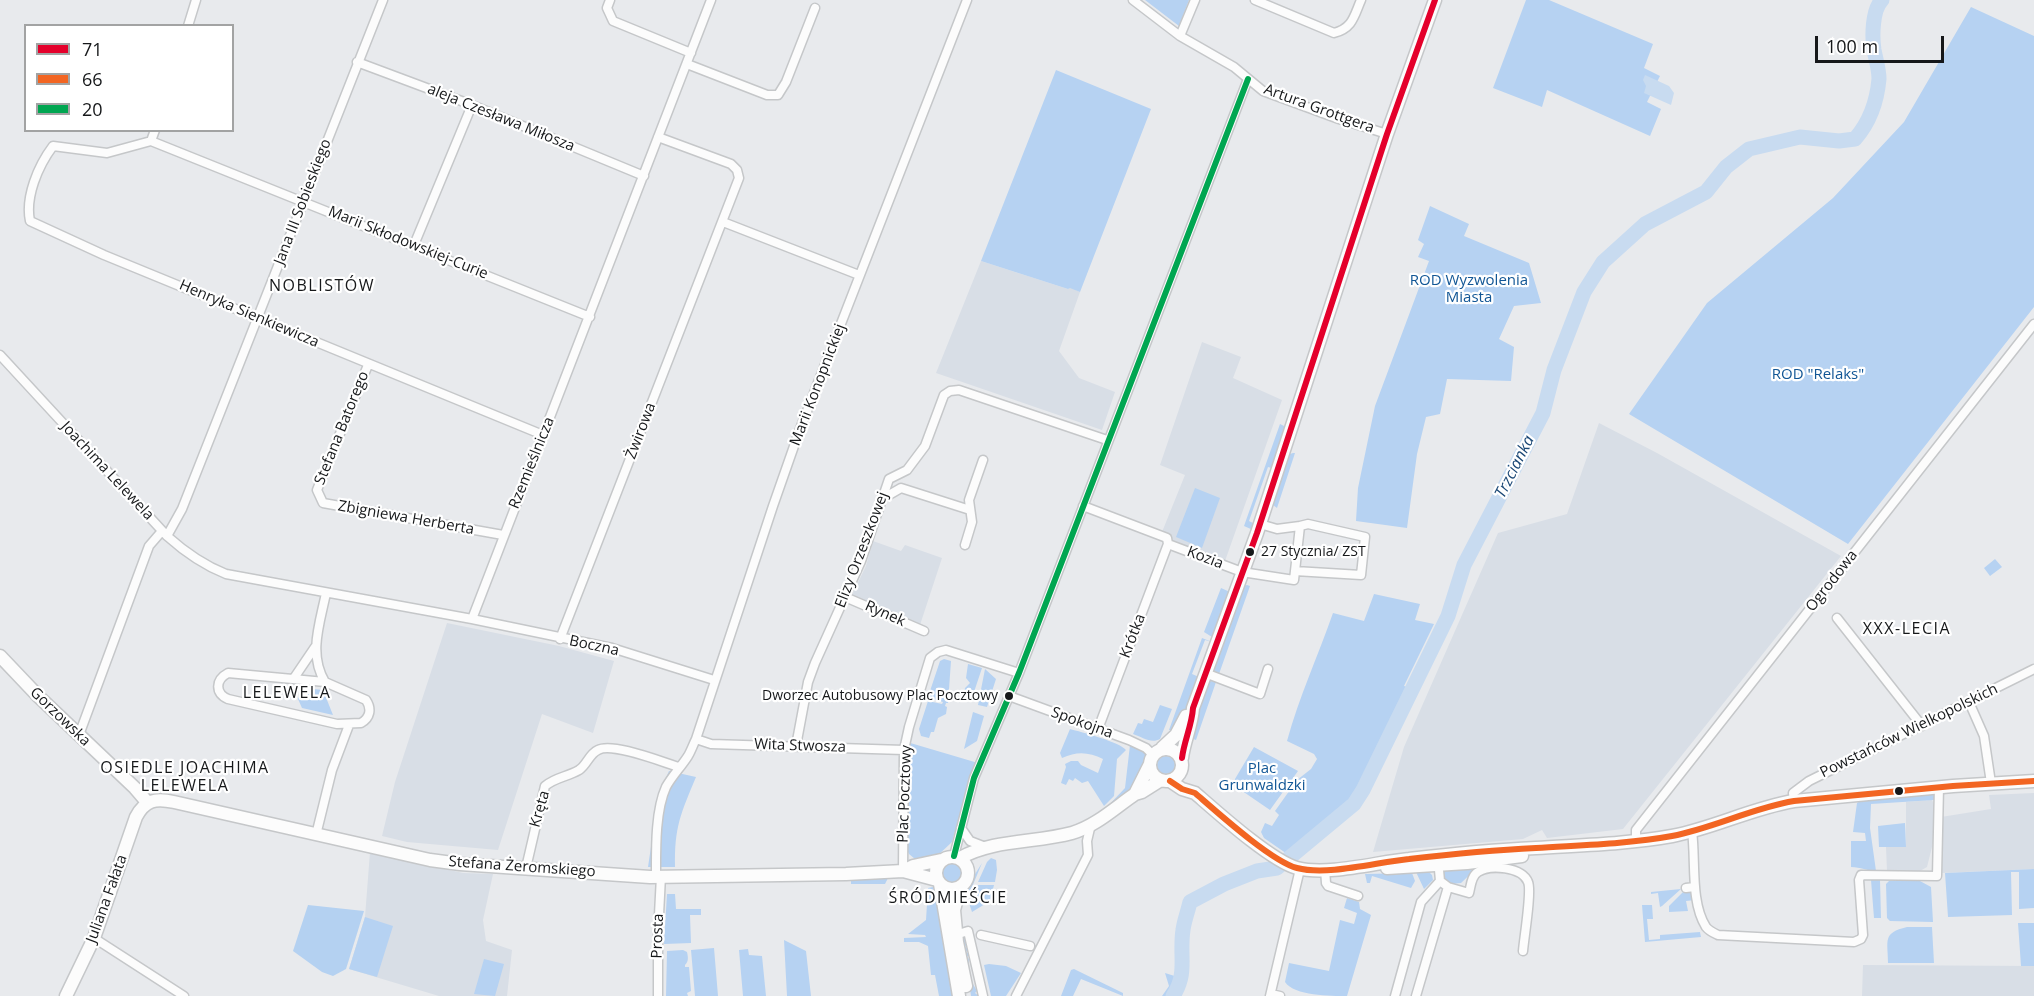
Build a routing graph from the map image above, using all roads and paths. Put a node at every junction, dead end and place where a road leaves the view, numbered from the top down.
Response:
1 (196, 0) edge
2 (382, 0) edge
3 (610, 0) edge
4 (711, 0) edge
5 (967, 0) edge
6 (1133, 0) edge
7 (1195, 0) edge
8 (1255, 0) edge
9 (1360, 0) edge
10 (1435, 0) edge
11 (816, 8) dead end
12 (189, 24) edge
13 (1180, 36) junction
14 (691, 53) junction
15 (357, 62) junction
16 (687, 64) junction
17 (1248, 79) junction
18 (472, 105) junction
19 (154, 132) edge
20 (1387, 134) junction
21 (658, 137) junction
22 (152, 141) junction
23 (644, 176) junction
24 (303, 202) junction
25 (723, 222) junction
26 (414, 245) junction
27 (859, 275) junction
28 (258, 317) junction
29 (590, 317) junction
30 (2034, 324) edge
31 (0, 355) edge
32 (368, 365) junction
33 (543, 435) junction
34 (1107, 440) junction
35 (983, 460) dead end
36 (907, 470) junction
37 (901, 488) junction
38 (316, 490) joint
39 (882, 499) junction
40 (1083, 506) junction
41 (970, 510) junction
42 (1260, 524) junction
43 (1300, 526) junction
44 (165, 533) junction
45 (503, 536) junction
46 (1168, 544) junction
47 (965, 545) dead end
48 (1295, 571) junction
49 (1242, 572) junction
50 (326, 593) junction
51 (845, 597) junction
52 (1837, 618) dead end
53 (472, 619) junction
54 (924, 631) dead end
55 (560, 639) junction
56 (315, 647) junction
57 (0, 656) edge
58 (1268, 669) dead end
59 (2034, 669) edge
60 (1019, 673) junction
61 (1206, 673) junction
62 (294, 678) junction
63 (714, 680) junction
64 (325, 682) junction
65 (1009, 696) junction
66 (1969, 702) junction
67 (1193, 708) junction
68 (349, 725) junction
69 (1922, 726) junction
70 (1098, 729) junction
71 (79, 735) junction
72 (696, 739) junction
73 (796, 746) junction
74 (904, 750) junction
75 (1155, 756) junction
76 (1182, 764) junction
77 (677, 766) junction
78 (1165, 781) junction
79 (2034, 781) edge
80 (1992, 783) junction
81 (1939, 787) junction
82 (1195, 793) junction
83 (1135, 794) junction
84 (1794, 801) junction
85 (147, 802) junction
86 (1091, 824) junction
87 (961, 828) junction
88 (1692, 831) junction
89 (1071, 833) junction
90 (316, 835) junction
91 (1636, 841) junction
92 (1088, 844) junction
93 (990, 848) junction
94 (1550, 848) junction
95 (957, 857) junction
96 (940, 860) junction
97 (1438, 861) junction
98 (1295, 867) junction
99 (526, 868) junction
100 (1325, 869) junction
101 (903, 871) junction
102 (968, 872) junction
103 (659, 877) junction
104 (1440, 881) junction
105 (938, 882) junction
106 (960, 887) junction
107 (1448, 887) junction
108 (1695, 887) junction
109 (1686, 888) dead end
110 (1358, 896) dead end
111 (981, 935) dead end
112 (94, 938) junction
113 (953, 940) junction
114 (1034, 951) junction
115 (1523, 951) dead end
116 (1270, 995) edge
117 (66, 996) edge
118 (184, 996) edge
119 (658, 996) edge
120 (959, 996) edge
121 (968, 996) edge
122 (983, 996) edge
123 (1016, 996) edge
124 (1280, 996) edge
125 (1395, 996) edge
126 (1416, 996) edge

1 - 12 street
2 - 15 street, Jana III Sobieskiego
3 - 14 street
4 - 14 street, Rzemieślnicza
5 - 27 street, Marii Konopnickiej
6 - 13 street, Artura Grottgera
7 - 13 street
8 - 9 street
10 - 20 main road
11 - 16 street
13 - 17 street, Artura Grottgera
14 - 16 street, Rzemieślnicza
15 - 18 street, aleja Czesława Miłosza
15 - 24 street, Jana III Sobieskiego
16 - 21 street, Rzemieślnicza
17 - 20 street, Artura Grottgera
17 - 34 street
18 - 23 street, aleja Czesława Miłosza
18 - 26 street
19 - 22 street
20 - 42 main road
21 - 23 street, Rzemieślnicza
21 - 25 street, Żwirowa
22 - 24 street, Marii Skłodowskiej-Curie
22 - 28 street, Henryka Sienkiewicza
23 - 29 street, Rzemieślnicza
24 - 26 street, Marii Skłodowskiej-Curie
24 - 28 street, Jana III Sobieskiego
25 - 27 street
25 - 55 street, Żwirowa
26 - 29 street, Marii Skłodowskiej-Curie
27 - 63 street, Marii Konopnickiej
28 - 32 street, Henryka Sienkiewicza
28 - 44 street, Jana III Sobieskiego
29 - 33 street, Rzemieślnicza
30 - 91 street, Ogrodowa
31 - 44 street, Joachima Lelewela
32 - 33 street, Henryka Sienkiewicza
32 - 38 street, Stefana Batorego
33 - 45 street, Rzemieślnicza
34 - 36 street, Elizy Orzeszkowej
34 - 40 street
35 - 41 street
36 - 37 street
36 - 39 street, Elizy Orzeszkowej
37 - 39 street
37 - 41 street
38 - 45 street, Zbigniewa Herberta
39 - 51 street, Elizy Orzeszkowej
40 - 46 street, Kozia
40 - 60 street
41 - 47 street
42 - 43 street
42 - 49 main road
43 - 48 street
43 - 48 street
44 - 50 street
44 - 71 street, Joachima Lelewela
45 - 53 street, Rzemieślnicza
46 - 49 street, Kozia
46 - 70 street, Krótka
48 - 49 street, Kozia
49 - 61 main road
50 - 53 street
50 - 56 street
51 - 54 street, Rynek
51 - 73 street, Elizy Orzeszkowej
52 - 69 street
53 - 55 street, Boczna
55 - 63 street, Boczna
56 - 62 street
56 - 64 street
57 - 71 main road, Gorzowska
58 - 61 street
59 - 66 street, Powstańców Wielkopolskich
60 - 65 street
60 - 74 street, Plac Pocztowy
61 - 67 main road
62 - 64 street
62 - 68 street
63 - 72 street, Marii Konopnickiej
64 - 68 street
65 - 70 street, Spokojna
65 - 87 street
66 - 69 street, Powstańców Wielkopolskich
66 - 80 street
67 - 75 main road
67 - 76 main road
68 - 90 street
69 - 84 street, Powstańców Wielkopolskich
70 - 75 street, Spokojna
71 - 85 main road, Gorzowska
72 - 73 street, Wita Stwosza
72 - 77 street, Marii Konopnickiej
73 - 74 street, Wita Stwosza
74 - 101 street, Plac Pocztowy
75 - 76 main road
75 - 78 main road
75 - 83 main road
76 - 78 main road
76 - 82 main road
77 - 99 street, Kręta
77 - 103 street, Prosta
78 - 82 main road
78 - 83 main road
79 - 80 main road
80 - 81 main road
81 - 84 main road
81 - 108 street
82 - 98 main road
83 - 86 main road
84 - 88 main road
85 - 90 main road, Stefana Żeromskiego
85 - 112 main road, Juliana Fałata
86 - 89 main road
86 - 92 street
87 - 93 street
87 - 95 street
88 - 91 main road
88 - 108 street
89 - 92 street
89 - 93 main road
90 - 99 main road, Stefana Żeromskiego
91 - 94 main road
92 - 114 street
93 - 95 main road
93 - 102 main road
94 - 97 main road
94 - 97 main road
95 - 96 main road
95 - 102 main road
96 - 101 main road, Stefana Żeromskiego
96 - 105 main road
97 - 100 main road
97 - 104 street
98 - 100 main road
98 - 116 street
99 - 103 main road, Stefana Żeromskiego
100 - 110 street
101 - 103 main road, Stefana Żeromskiego
101 - 105 main road, Stefana Żeromskiego
102 - 106 main road
103 - 119 street, Prosta
104 - 107 street
104 - 125 street
105 - 106 main road
105 - 113 main road
106 - 113 main road
107 - 115 street
107 - 126 street
108 - 109 street
111 - 114 street
112 - 117 main road, Juliana Fałata
112 - 118 street
113 - 120 main road
113 - 121 main road
113 - 122 street
114 - 123 street
116 - 124 street

